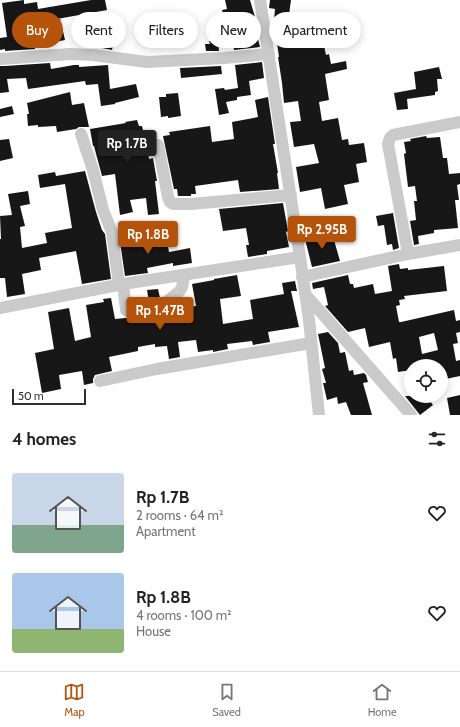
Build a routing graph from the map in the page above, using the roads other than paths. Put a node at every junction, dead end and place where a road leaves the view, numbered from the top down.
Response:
1 (260, 0) edge
2 (269, 54) junction
3 (0, 59) edge
4 (460, 122) edge
5 (81, 134) dead end
6 (158, 145) dead end
7 (291, 195) junction
8 (460, 245) edge
9 (408, 254) junction
10 (300, 257) junction
11 (184, 275) junction
12 (302, 277) junction
13 (121, 285) junction
14 (305, 294) junction
15 (0, 308) edge
16 (311, 343) junction
17 (100, 381) dead end
18 (319, 415) edge
19 (411, 415) edge

1 - 2 street
2 - 3 street
2 - 7 street
4 - 9 street
5 - 13 street
6 - 7 street
7 - 10 street
8 - 9 street
9 - 12 street
10 - 11 street
10 - 12 street
11 - 13 street
11 - 13 street
12 - 14 street
13 - 15 street
14 - 16 street
14 - 19 street
16 - 17 street
16 - 18 street

